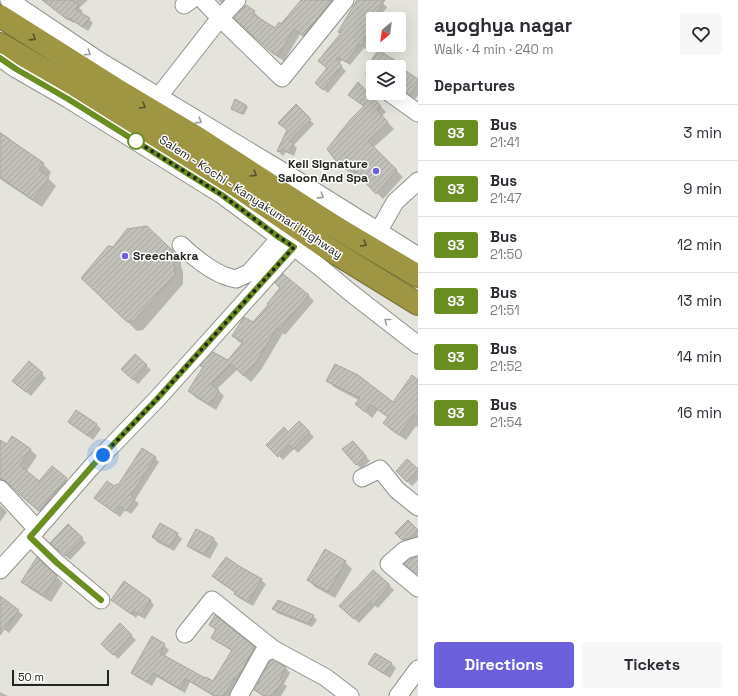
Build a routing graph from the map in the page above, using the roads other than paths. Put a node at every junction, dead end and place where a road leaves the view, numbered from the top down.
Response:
1 (9, 0) edge
2 (203, 0) edge
3 (236, 0) edge
4 (345, 0) edge
5 (0, 16) edge
6 (220, 18) junction
7 (0, 44) edge
8 (0, 58) edge
9 (159, 96) junction
10 (400, 100) edge
11 (418, 113) edge
12 (418, 181) edge
13 (378, 232) junction
14 (287, 242) junction
15 (182, 245) dead end
16 (418, 256) edge
17 (418, 276) edge
18 (418, 304) edge
19 (418, 345) edge
20 (362, 478) dead end
21 (0, 488) edge
22 (418, 507) edge
23 (34, 533) junction
24 (418, 546) edge
25 (0, 570) edge
26 (418, 588) edge
27 (101, 600) dead end
28 (185, 634) dead end
29 (274, 649) junction
30 (418, 669) edge
31 (239, 696) edge
32 (350, 696) edge
33 (398, 696) edge

1 -> 9 street
2 - 6 street
3 - 6 street
4 - 6 street
5 -> 17 highway, Salem - Kochi - Kanyakumari Highway
6 - 9 street
7 - 18 highway, Salem - Kochi - Kanyakumari Highway
8 - 14 street
9 -> 13 street
10 - 11 street
12 - 13 street
13 - 16 street
14 - 15 street
19 -> 14 street
14 - 23 street
20 - 22 street
21 - 23 street
23 - 25 street
23 - 27 street
24 - 26 street
28 - 29 street
29 - 31 street
29 - 32 street
30 - 33 street

